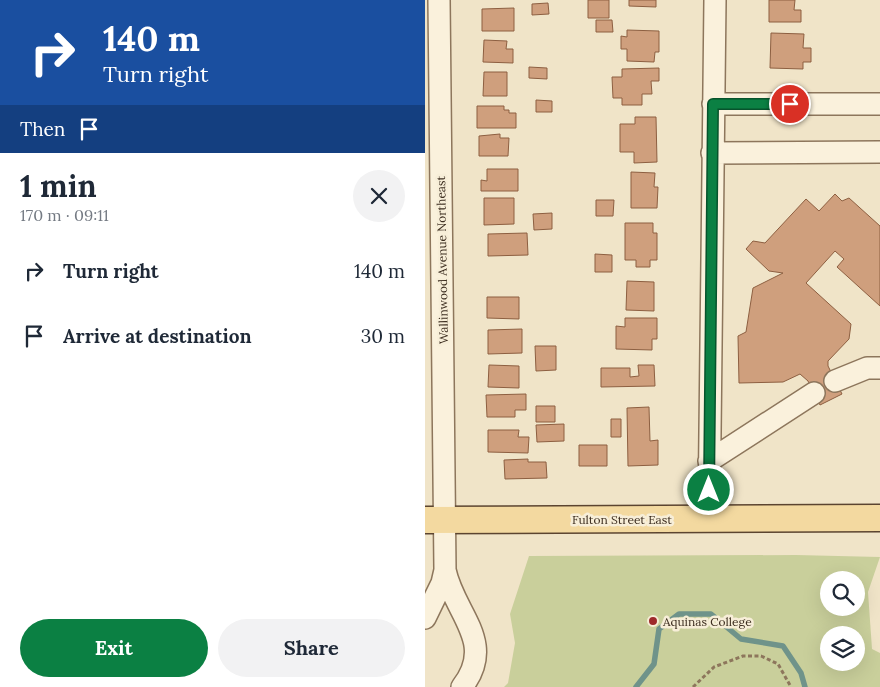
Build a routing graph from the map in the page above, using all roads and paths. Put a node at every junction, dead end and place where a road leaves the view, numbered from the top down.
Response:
1 (439, 0) edge
2 (715, 0) edge
3 (713, 104) junction
4 (880, 104) edge
5 (880, 152) edge
6 (712, 153) junction
7 (880, 368) edge
8 (835, 381) dead end
9 (814, 393) dead end
10 (709, 462) junction
11 (709, 518) junction
12 (880, 518) edge
13 (435, 520) edge
14 (445, 570) junction
15 (425, 618) edge
16 (462, 687) edge
17 (693, 687) edge
18 (791, 687) edge

1 - 13 street, Wallinwood Avenue Northeast
2 - 3 street
3 - 4 street
3 - 6 street
5 - 6 street
6 - 10 street
7 - 8 street
9 - 10 street
10 - 11 street
11 - 12 main road, Fulton Street East
11 - 13 main road, Fulton Street East
13 - 14 street, Wallinwood Avenue Northeast
14 - 15 street
14 - 16 street
17 - 18 path

